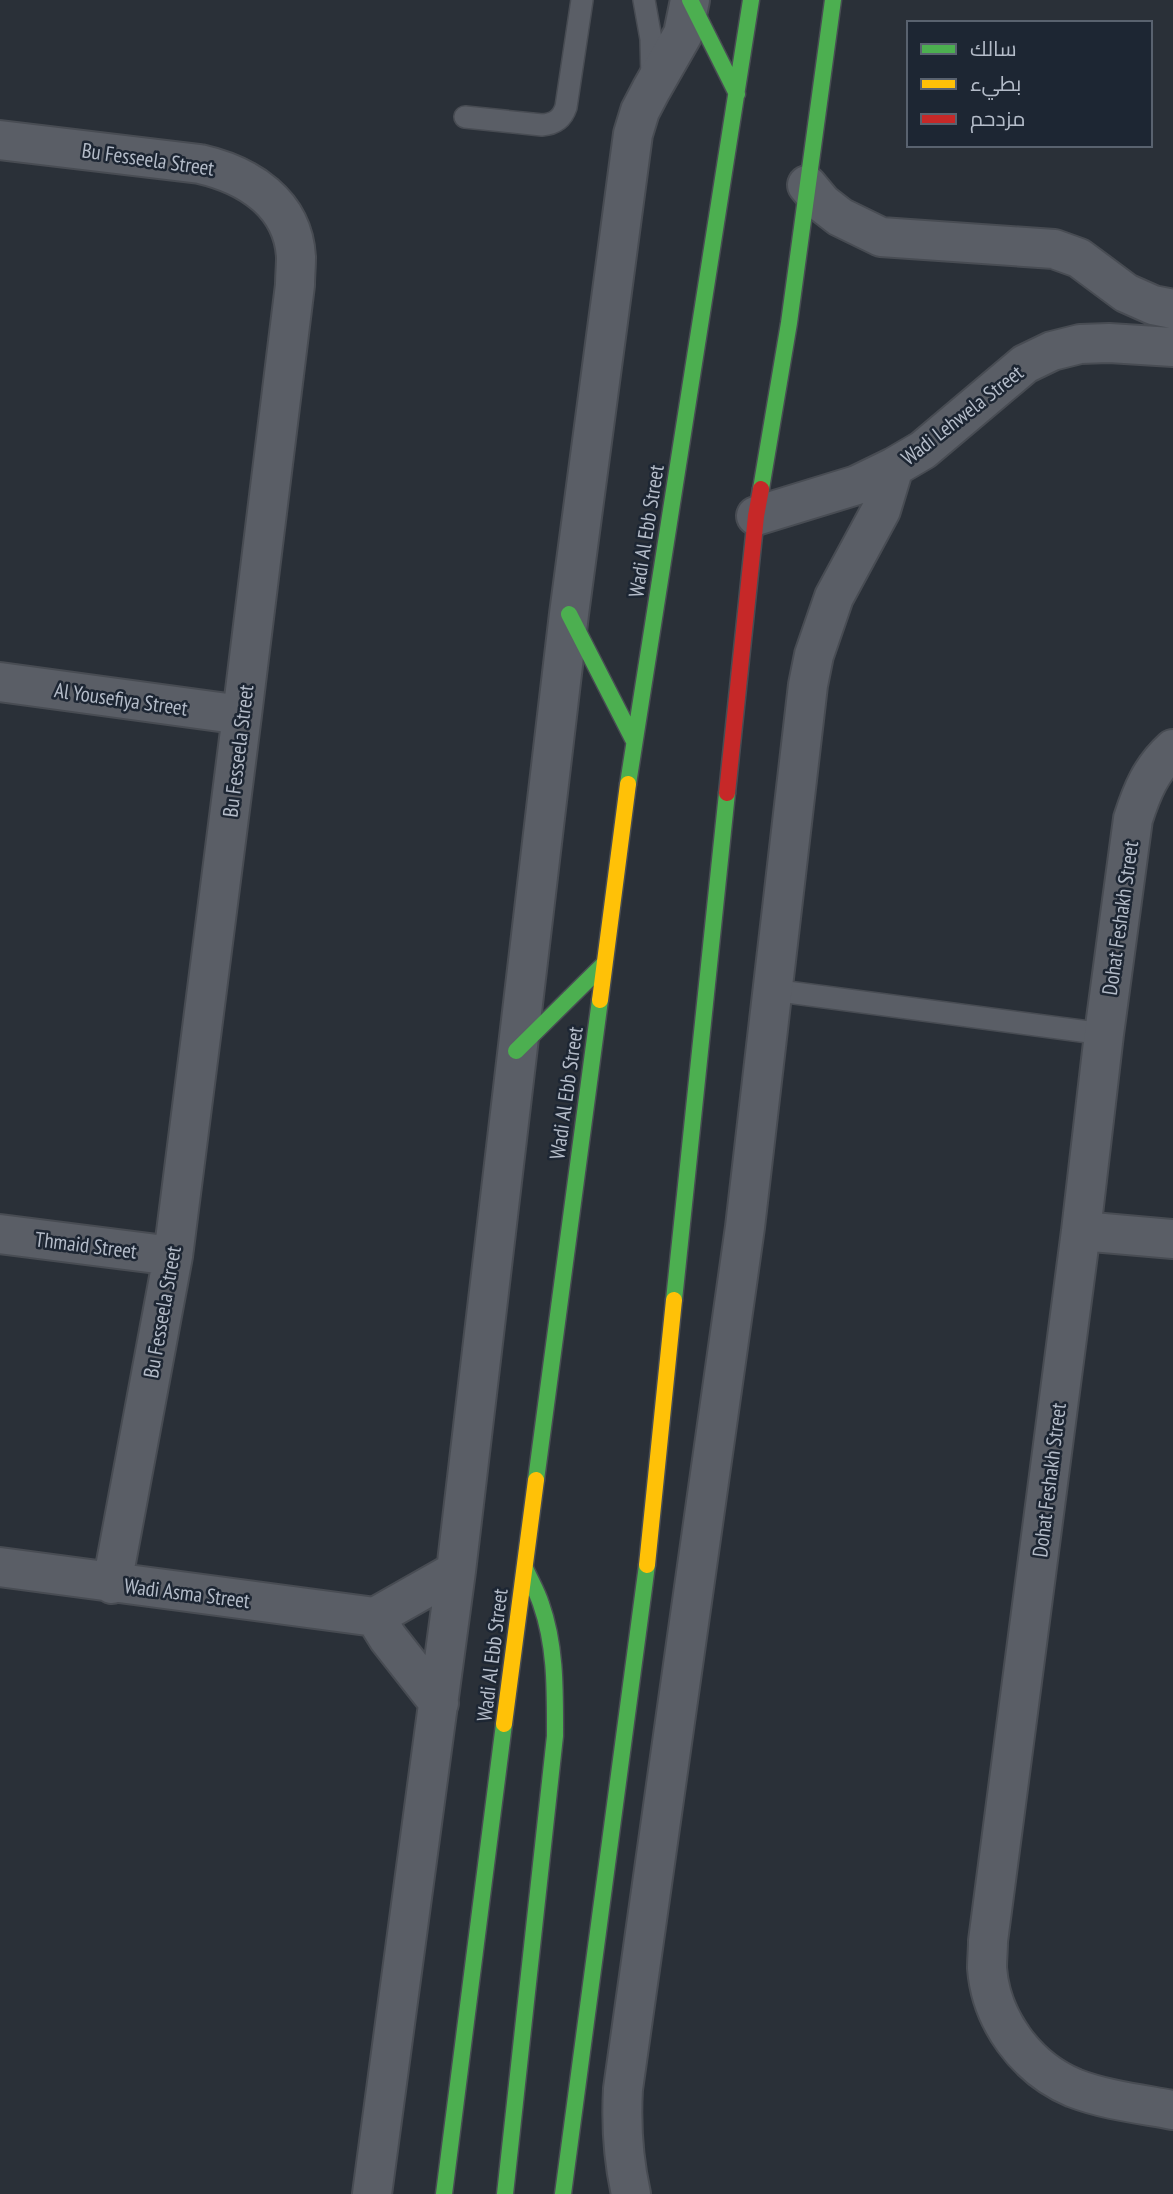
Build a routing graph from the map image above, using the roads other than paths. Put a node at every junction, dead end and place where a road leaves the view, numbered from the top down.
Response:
1 (582, 0) edge
2 (644, 0) edge
3 (690, 0) edge
4 (751, 0) edge
5 (833, 0) edge
6 (651, 90) junction
7 (737, 94) junction
8 (465, 117) dead end
9 (0, 140) edge
10 (807, 186) junction
11 (1173, 309) edge
12 (1173, 347) edge
13 (894, 467) junction
14 (756, 516) junction
15 (569, 614) junction
16 (0, 682) edge
17 (242, 715) junction
18 (634, 741) junction
19 (1173, 749) edge
20 (604, 964) junction
21 (772, 990) junction
22 (1104, 1034) junction
23 (516, 1051) junction
24 (1082, 1231) junction
25 (0, 1234) edge
26 (1173, 1239) edge
27 (173, 1256) junction
28 (0, 1567) edge
29 (524, 1567) junction
30 (456, 1571) junction
31 (112, 1584) junction
32 (375, 1616) junction
33 (439, 1703) junction
34 (1173, 2110) edge
35 (372, 2194) edge
36 (444, 2194) edge
37 (505, 2194) edge
38 (563, 2194) edge
39 (631, 2194) edge

1 - 8 lane
2 - 6 lane
3 - 6 street
3 - 7 street
4 - 7 street, Wadi Al Ebb Street
5 - 10 street
6 - 15 street
7 - 18 street, Wadi Al Ebb Street
9 - 17 street, Bu Fesseela Street
10 - 11 street
10 - 14 street
12 - 13 street, Wadi Lehwela Street
13 - 14 street, Wadi Lehwela Street
13 - 21 street
14 - 38 street
15 - 18 street
15 - 23 street
16 - 17 street, Al Yousefiya Street
17 - 27 street, Bu Fesseela Street
18 - 20 street, Wadi Al Ebb Street
19 - 22 street, Dohat Feshakh Street
20 - 23 street
20 - 29 street, Wadi Al Ebb Street
21 - 22 lane
21 - 39 street
22 - 24 street, Dohat Feshakh Street
23 - 30 street
24 - 26 street
24 - 34 street, Dohat Feshakh Street
25 - 27 street, Thmaid Street
27 - 31 street, Bu Fesseela Street
28 - 31 street, Wadi Asma Street
29 - 36 street, Wadi Al Ebb Street
29 - 37 street
30 - 32 street
30 - 33 street
31 - 32 street, Wadi Asma Street
32 - 33 street
33 - 35 street

